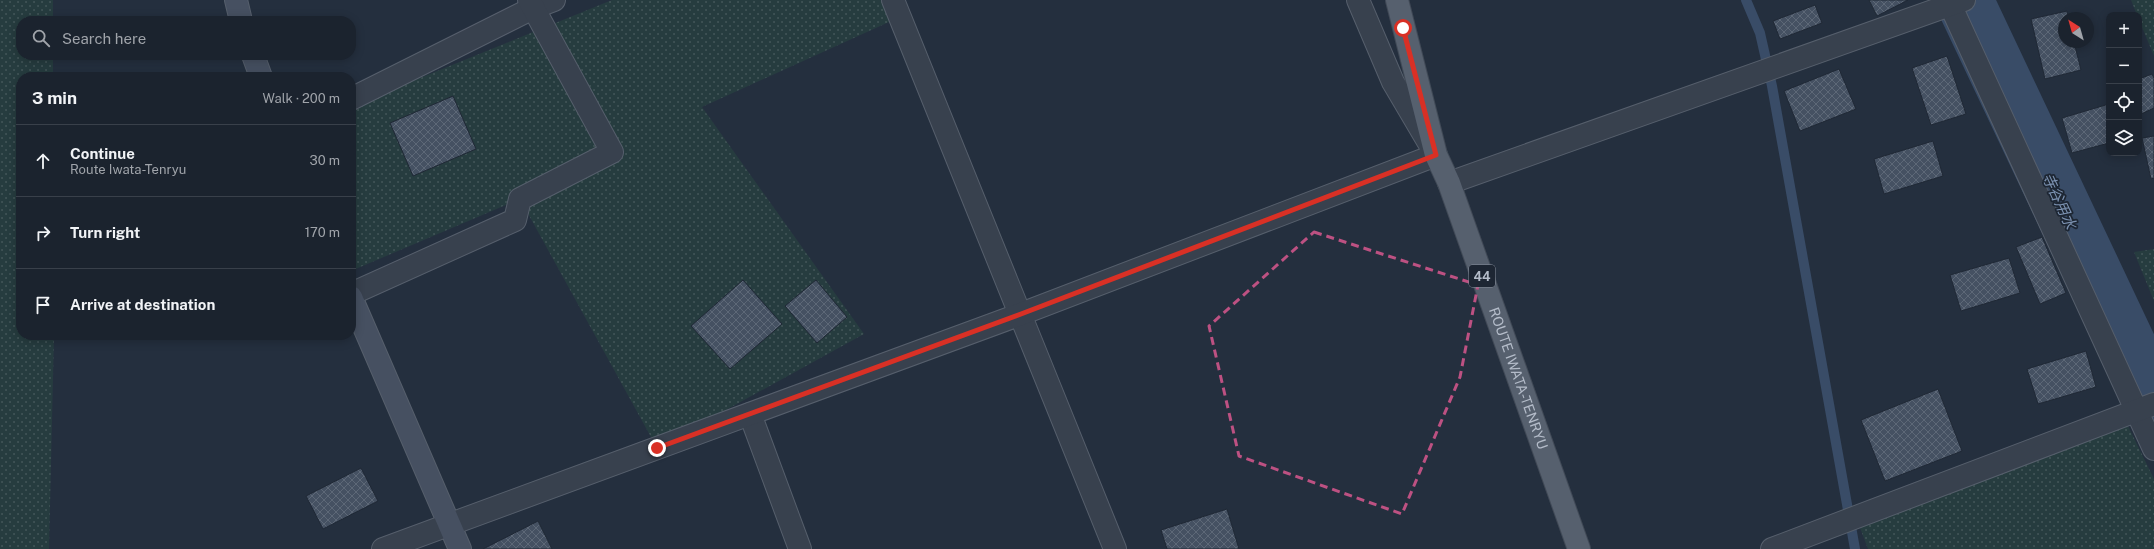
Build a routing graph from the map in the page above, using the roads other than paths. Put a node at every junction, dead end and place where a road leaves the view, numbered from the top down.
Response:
1 (236, 0) edge
2 (554, 0) edge
3 (893, 0) edge
4 (1358, 0) edge
5 (1397, 0) edge
6 (1954, 2) edge
7 (531, 4) edge
8 (240, 16) edge
9 (255, 60) edge
10 (259, 72) edge
11 (356, 96) edge
12 (1436, 155) junction
13 (1449, 184) junction
14 (356, 294) edge
15 (356, 308) edge
16 (1021, 314) junction
17 (2145, 408) edge
18 (750, 414) junction
19 (2154, 449) edge
20 (450, 526) junction
21 (383, 549) edge
22 (460, 549) edge
23 (800, 549) edge
24 (1115, 549) edge
25 (1579, 549) edge
26 (1772, 549) edge

1 - 8 street
2 - 7 street
3 - 16 street
4 - 12 street
5 - 12 main road, ROUTE IWATA-TENRYU / 44
6 - 13 street
6 - 17 street
7 - 11 street
7 - 14 street
9 - 10 street
12 - 13 main road, ROUTE IWATA-TENRYU / 44
12 - 16 street
13 - 25 main road, ROUTE IWATA-TENRYU / 44
15 - 20 street
16 - 18 street
16 - 24 street
17 - 19 street
17 - 26 street
18 - 20 street
18 - 23 street
20 - 21 street
20 - 22 street

